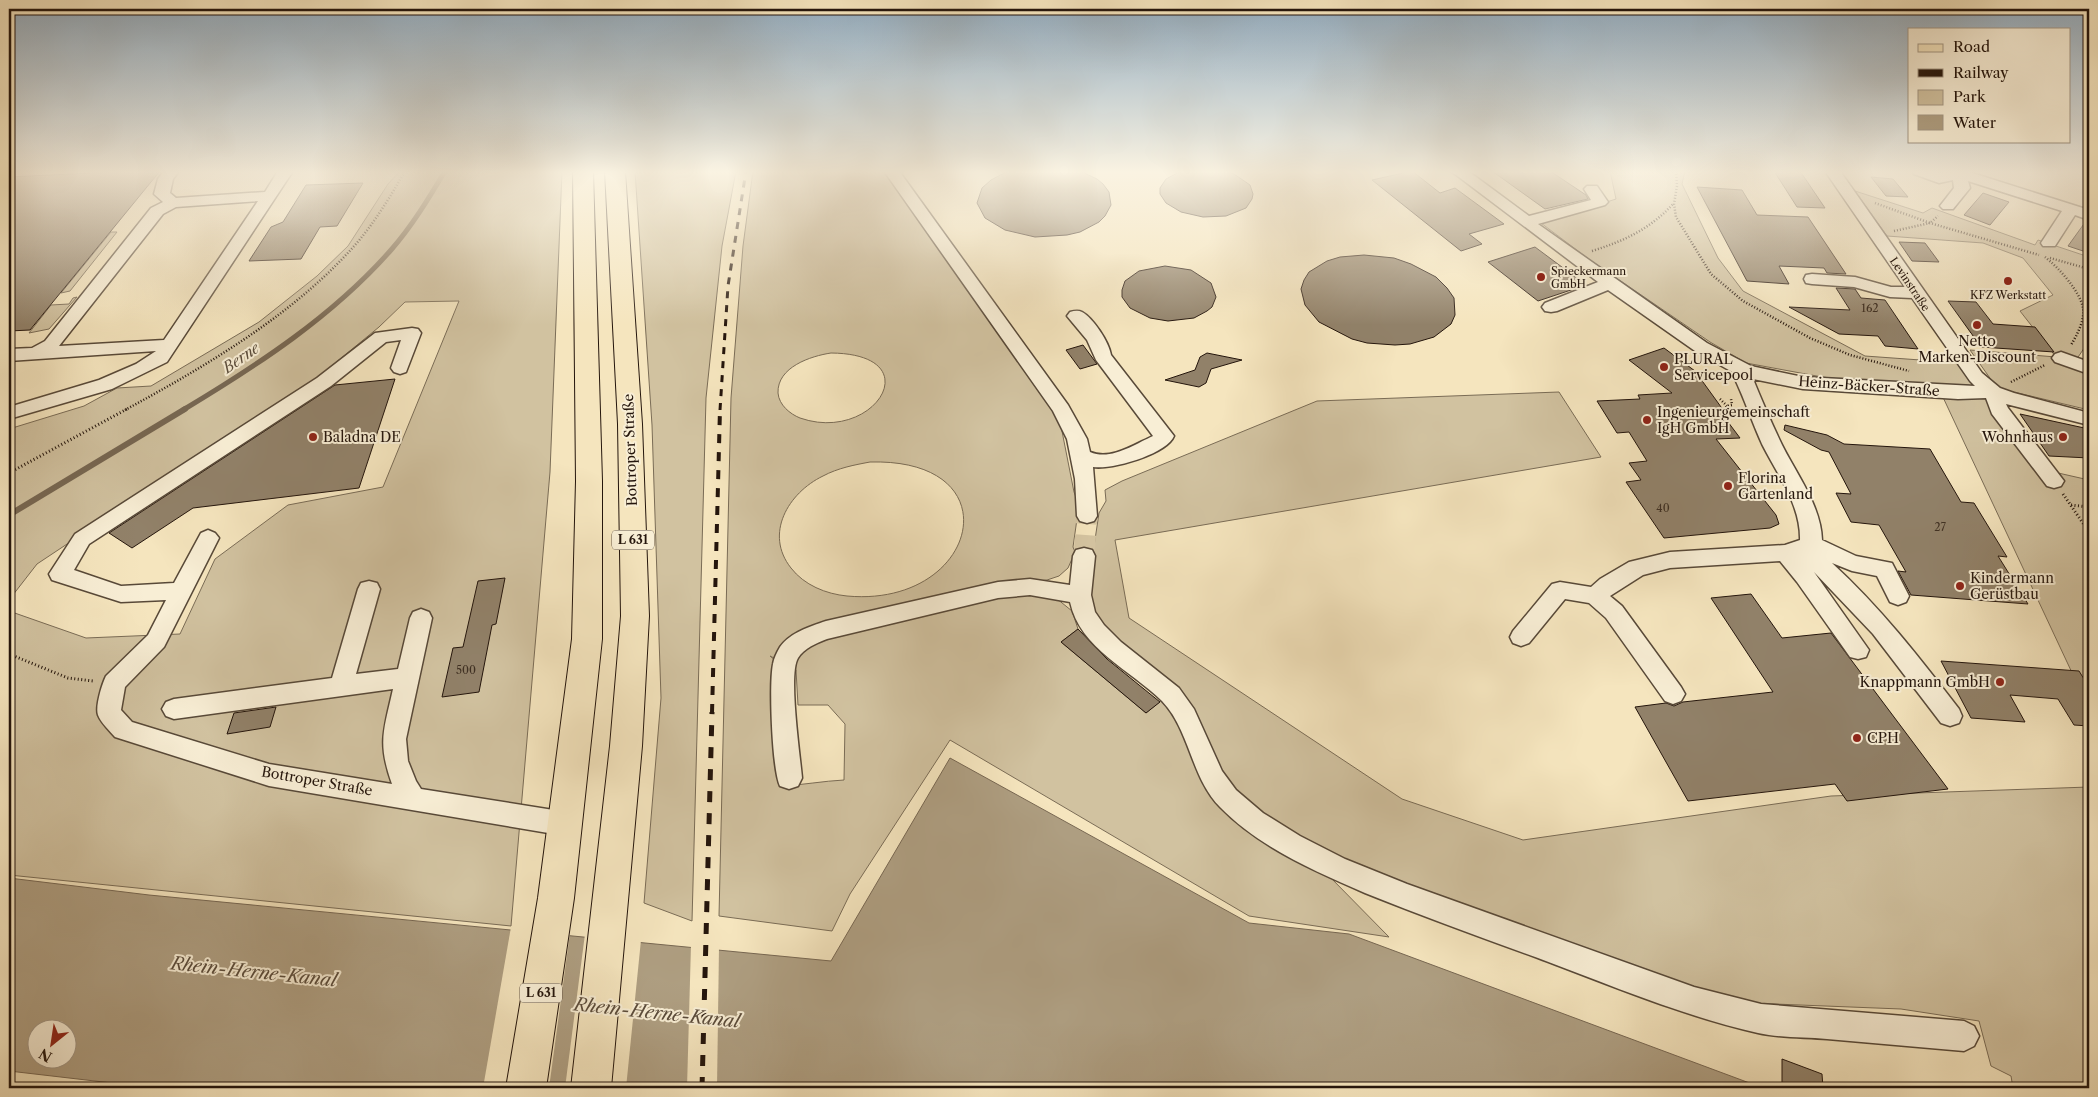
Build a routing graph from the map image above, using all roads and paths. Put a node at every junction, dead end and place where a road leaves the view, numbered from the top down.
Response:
1 (148, 222) edge
2 (251, 222) edge
3 (373, 222) edge
4 (585, 222) edge
5 (618, 222) edge
6 (928, 222) edge
7 (1526, 222) edge
8 (1657, 222) edge
9 (1679, 222) edge
10 (1868, 222) edge
11 (2063, 222) edge
12 (1930, 223) joint
13 (1873, 230) junction
14 (2047, 250) junction
15 (1573, 257) junction
16 (2089, 269) edge
17 (1812, 279) dead end
18 (1610, 283) junction
19 (1916, 293) junction
20 (1550, 307) dead end
21 (1076, 316) dead end
22 (170, 346) junction
23 (36, 353) junction
24 (9, 355) edge
25 (2061, 358) junction
26 (400, 368) dead end
27 (2089, 368) edge
28 (1746, 371) junction
29 (1911, 371) dead end
30 (1992, 392) junction
31 (1730, 395) dead end
32 (1720, 399) dead end
33 (1727, 406) junction
34 (1724, 410) dead end
35 (9, 413) edge
36 (2089, 419) edge
37 (1081, 456) junction
38 (9, 472) edge
39 (2054, 481) joint
40 (2071, 505) junction
41 (2089, 507) edge
42 (1087, 516) tunnel mouth
43 (2089, 532) edge
44 (208, 538) dead end
45 (1799, 549) junction
46 (1084, 556) tunnel mouth
47 (369, 589) dead end
48 (181, 591) junction
49 (1080, 595) junction
50 (1595, 596) junction
51 (1898, 596) dead end
52 (421, 618) dead end
53 (1521, 637) dead end
54 (1858, 650) dead end
55 (9, 654) edge
56 (408, 677) junction
57 (114, 683) junction
58 (341, 686) junction
59 (1673, 694) dead end
60 (174, 710) dead end
61 (1950, 716) dead end
62 (789, 778) dead end
63 (413, 798) junction
64 (566, 824) junction
65 (1964, 1036) dead end
66 (526, 1088) edge
67 (591, 1088) edge

1 - 23 street
2 - 22 street
3 - 38 path
4 - 64 main road, L 631
5 - 67 main road, Bottroper Straße / L 631
6 - 37 street
7 - 15 street, Heinz-Bäcker-Straße
8 - 15 path
9 - 29 path
10 - 13 street, Levinstraße
11 - 14 street
12 - 13 path
12 - 14 path
13 - 19 street, Levinstraße
14 - 16 path
14 - 25 path
15 - 18 street, Heinz-Bäcker-Straße
17 - 19 street
18 - 20 street
18 - 28 street, Heinz-Bäcker-Straße
19 - 30 street, Levinstraße
21 - 37 street
22 - 23 street
22 - 35 street
23 - 24 street
25 - 27 street
25 - 30 path
26 - 48 street
28 - 30 street, Heinz-Bäcker-Straße
28 - 45 street
30 - 36 street
30 - 39 street
31 - 33 path
32 - 33 path
33 - 34 path
37 - 42 street
39 - 40 path
40 - 41 path
40 - 43 path
44 - 48 street
45 - 50 street
45 - 51 street
45 - 54 street
45 - 61 street
46 - 49 street
47 - 58 street
48 - 57 street
49 - 62 street
49 - 65 street
50 - 53 street
50 - 59 street
52 - 56 street
55 - 57 path
56 - 58 street
56 - 63 street
57 - 63 street, Bottroper Straße
58 - 60 street
63 - 64 street, Bottroper Straße
64 - 66 main road, L 631

